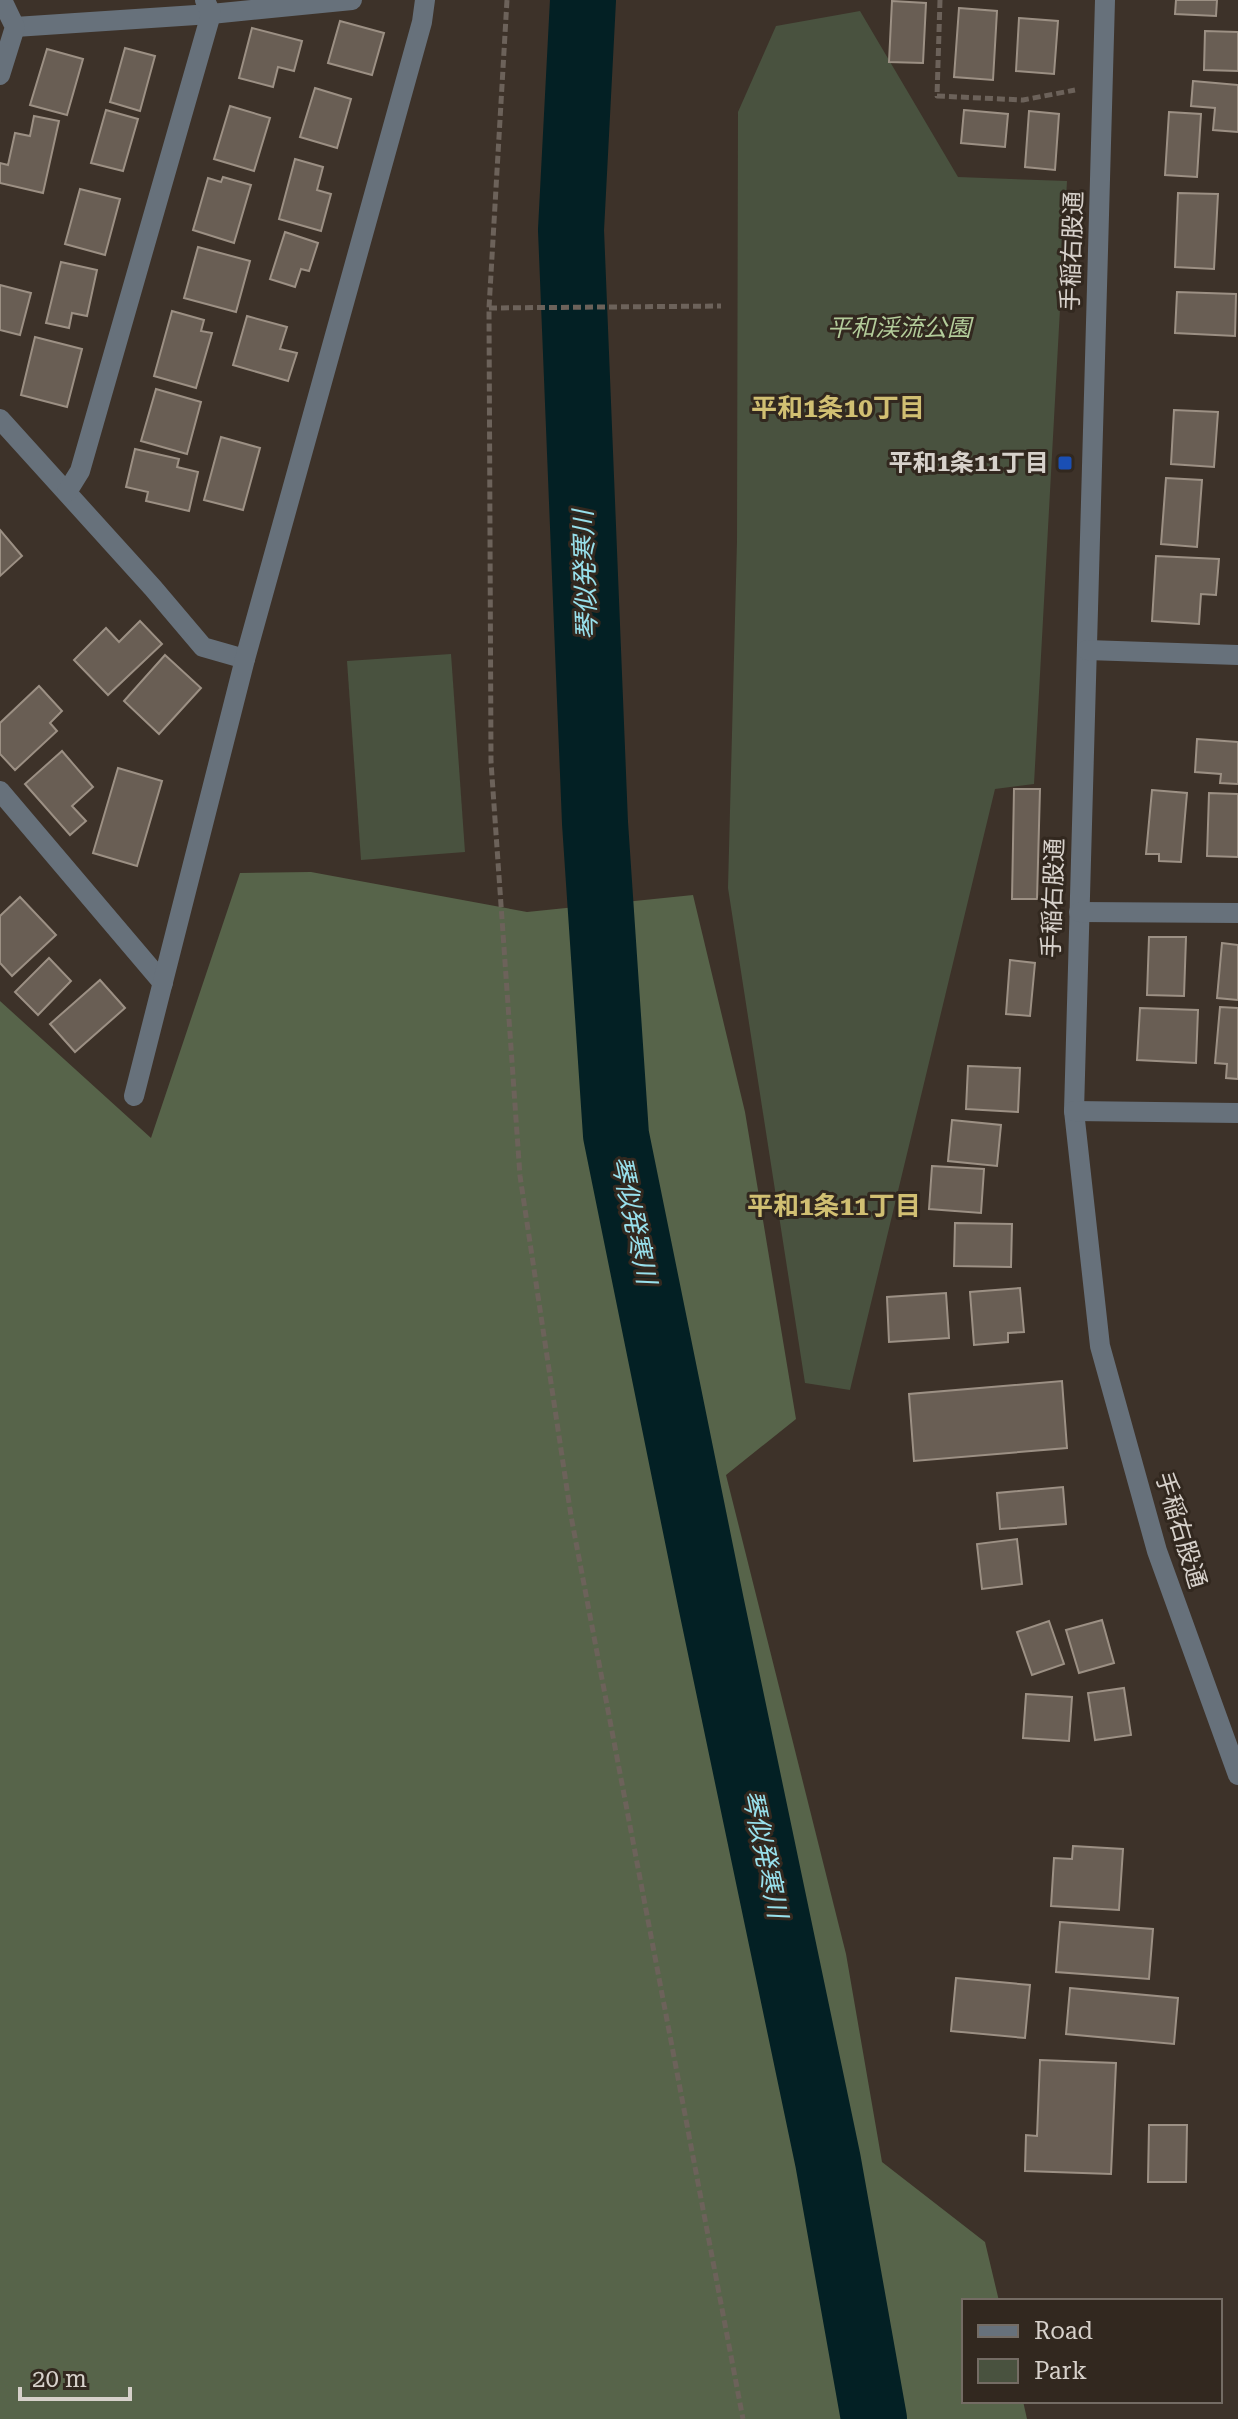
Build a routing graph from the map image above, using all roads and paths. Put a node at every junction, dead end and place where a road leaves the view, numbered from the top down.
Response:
1 (2, 0) edge
2 (352, 0) edge
3 (425, 0) edge
4 (507, 0) edge
5 (940, 0) edge
6 (1105, 0) edge
7 (208, 7) edge
8 (15, 27) junction
9 (0, 75) edge
10 (1103, 85) junction
11 (721, 306) dead end
12 (489, 308) junction
13 (0, 419) edge
14 (67, 492) junction
15 (1087, 650) junction
16 (1238, 655) edge
17 (245, 659) junction
18 (0, 791) edge
19 (1079, 912) junction
20 (1238, 913) edge
21 (163, 983) junction
22 (134, 1096) dead end
23 (1074, 1111) junction
24 (1238, 1113) edge
25 (1238, 1775) edge
26 (743, 2419) edge

1 - 8 street
2 - 7 street
3 - 17 street
4 - 12 path
5 - 10 path
6 - 10 street, 手稲右股通
7 - 8 street
7 - 14 street
8 - 9 street
10 - 15 street, 手稲右股通
11 - 12 path
12 - 26 path
13 - 14 street
14 - 17 street
15 - 16 street
15 - 19 street, 手稲右股通
17 - 21 street
18 - 21 street
19 - 20 street
19 - 23 street, 手稲右股通
21 - 22 street
23 - 24 street
23 - 25 street, 手稲右股通

